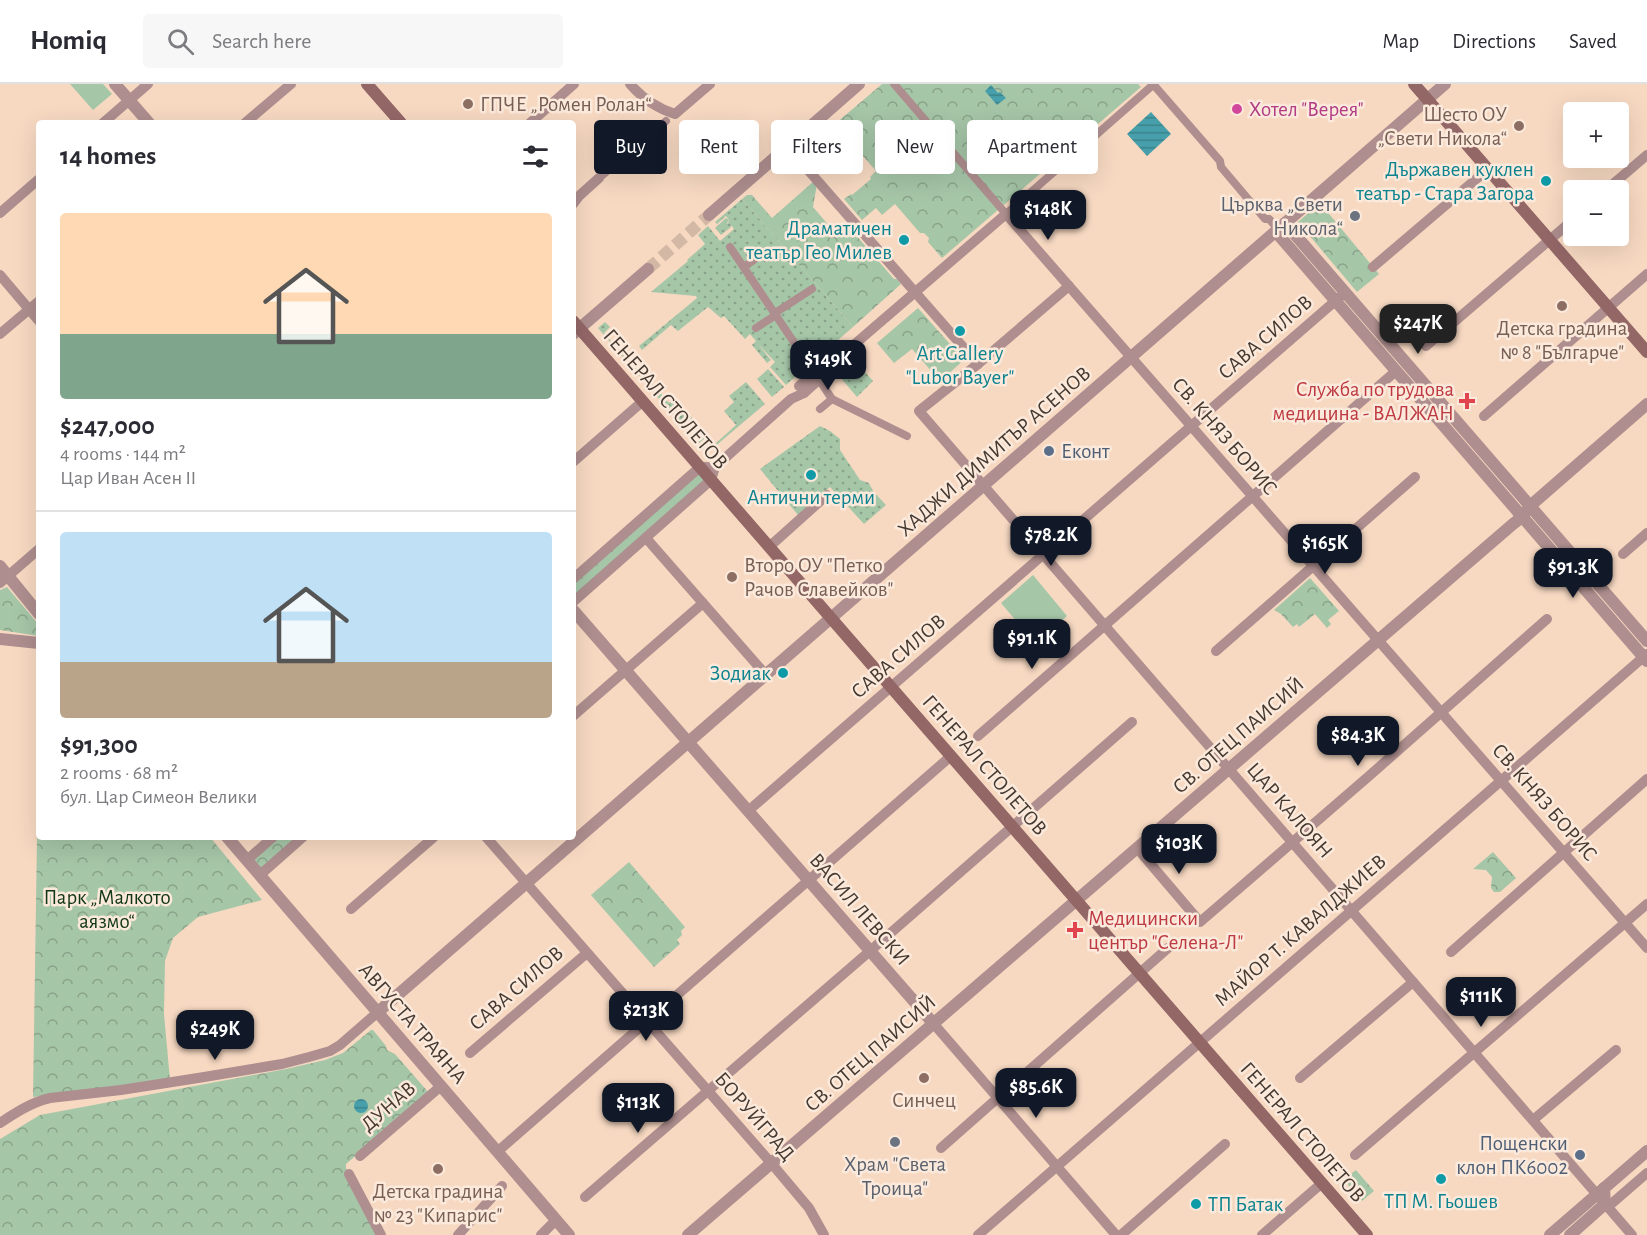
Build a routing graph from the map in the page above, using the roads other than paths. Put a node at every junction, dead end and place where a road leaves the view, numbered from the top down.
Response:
1 (115, 84) edge
2 (148, 84) edge
3 (291, 84) edge
4 (367, 84) edge
5 (574, 84) edge
6 (630, 84) edge
7 (710, 84) edge
8 (859, 84) edge
9 (894, 84) edge
10 (1154, 84) edge
11 (1414, 84) edge
12 (1445, 84) edge
13 (1428, 99) junction
14 (129, 100) junction
15 (670, 118) junction
16 (106, 120) edge
17 (146, 120) edge
18 (249, 120) edge
19 (398, 120) edge
20 (533, 120) edge
21 (817, 120) edge
22 (1647, 155) edge
23 (771, 160) edge
24 (1488, 169) junction
25 (811, 174) edge
26 (599, 178) joint
27 (1618, 180) edge
28 (36, 182) edge
29 (576, 200) edge
30 (0, 213) edge
31 (1006, 214) junction
32 (709, 215) tunnel mouth
33 (1280, 228) junction
34 (1563, 228) edge
35 (1549, 240) junction
36 (730, 247) dead end
37 (759, 256) dead end
38 (744, 267) junction
39 (1373, 267) dead end
40 (648, 269) tunnel mouth
41 (1647, 274) edge
42 (0, 275) edge
43 (1069, 286) junction
44 (812, 289) dead end
45 (914, 292) junction
46 (1340, 297) junction
47 (36, 303) edge
48 (1608, 308) junction
49 (29, 309) junction
50 (776, 314) junction
51 (36, 317) edge
52 (576, 327) edge
53 (756, 328) dead end
54 (576, 329) edge
55 (0, 334) edge
56 (1426, 346) dead end
57 (1647, 352) edge
58 (1131, 357) junction
59 (978, 364) junction
60 (1396, 371) junction
61 (832, 399) junction
62 (642, 401) junction
63 (1647, 404) edge
64 (820, 409) dead end
65 (1484, 417) dead end
66 (1191, 426) junction
67 (907, 436) dead end
68 (576, 459) edge
69 (700, 467) junction
70 (715, 467) junction
71 (1415, 477) dead end
72 (711, 480) junction
73 (983, 486) junction
74 (826, 495) dead end
75 (1253, 497) junction
76 (1530, 506) junction
77 (1522, 517) junction
78 (1647, 533) edge
79 (646, 538) junction
80 (769, 547) junction
81 (36, 551) edge
82 (1623, 554) dead end
83 (1043, 555) junction
84 (1313, 566) junction
85 (3, 575) edge
86 (576, 576) edge
87 (576, 599) edge
88 (703, 603) junction
89 (36, 611) edge
90 (576, 613) edge
91 (831, 618) junction
92 (1547, 620) dead end
93 (1104, 625) junction
94 (0, 639) edge
95 (1378, 640) junction
96 (1647, 641) edge
97 (36, 643) edge
98 (1216, 651) dead end
99 (1646, 657) edge
100 (626, 670) junction
101 (766, 675) junction
102 (891, 687) junction
103 (1441, 712) junction
104 (576, 713) edge
105 (1132, 722) dead end
106 (978, 736) dead end
107 (688, 742) junction
108 (951, 756) junction
109 (1229, 769) junction
110 (1647, 779) edge
111 (1501, 781) junction
112 (748, 811) junction
113 (1012, 827) junction
114 (576, 839) edge
115 (230, 840) edge
116 (270, 840) edge
117 (300, 840) edge
118 (431, 840) edge
119 (489, 840) edge
120 (575, 840) edge
121 (1292, 842) junction
122 (1137, 848) junction
123 (1564, 853) junction
124 (247, 860) junction
125 (260, 875) junction
126 (808, 880) junction
127 (526, 883) junction
128 (1076, 900) junction
129 (1647, 904) edge
130 (351, 909) dead end
131 (1352, 911) junction
132 (1625, 923) junction
133 (1168, 948) dead end
134 (1647, 948) edge
135 (870, 951) junction
136 (1451, 952) dead end
137 (587, 953) junction
138 (1139, 973) junction
139 (1413, 982) junction
140 (378, 1012) junction
141 (647, 1021) junction
142 (933, 1023) junction
143 (1200, 1043) junction
144 (1616, 1050) dead end
145 (470, 1053) dead end
146 (1474, 1053) junction
147 (1300, 1078) dead end
148 (441, 1086) junction
149 (708, 1091) junction
150 (998, 1098) junction
151 (1533, 1120) junction
152 (0, 1122) edge
153 (1225, 1144) dead end
154 (941, 1148) dead end
155 (1647, 1151) edge
156 (497, 1152) junction
157 (1356, 1155) dead end
158 (360, 1156) dead end
159 (772, 1164) junction
160 (1058, 1166) junction
161 (1647, 1173) edge
162 (349, 1174) dead end
163 (1322, 1183) junction
164 (502, 1186) dead end
165 (1602, 1195) junction
166 (585, 1197) dead end
167 (556, 1220) junction
168 (381, 1235) edge
169 (458, 1235) edge
170 (541, 1235) edge
171 (569, 1235) edge
172 (688, 1235) edge
173 (824, 1235) edge
174 (978, 1235) edge
175 (1116, 1235) edge
176 (1121, 1235) edge
177 (1262, 1235) edge
178 (1367, 1235) edge
179 (1550, 1235) edge
180 (1570, 1235) edge
181 (1632, 1235) edge

1 - 14 street
2 - 14 street
3 - 18 street
4 - 19 main road
5 - 20 street
6 - 15 street
7 - 15 street
8 - 21 street
9 - 31 street, СВ. КНЯЗ БОРИС
10 - 31 street
10 - 33 street
11 - 13 main road
12 - 13 street, ХАДЖИ ДИМИТЪР АСЕНОВ
13 - 24 main road
13 - 33 street, ХАДЖИ ДИМИТЪР АСЕНОВ
14 - 16 street
14 - 17 street
15 - 26 street
22 - 27 street
23 - 32 street
24 - 35 main road
24 - 39 street
25 - 45 street
26 - 29 street
28 - 30 street
31 - 43 street, СВ. КНЯЗ БОРИС
31 - 45 street
33 - 46 street
33 - 58 street, ХАДЖИ ДИМИТЪР АСЕНОВ
34 - 35 street
35 - 48 main road
35 - 56 street
36 - 38 street
37 - 38 street
38 - 50 street
40 - 52 street
41 - 48 street
42 - 49 street
43 - 58 street, СВ. КНЯЗ БОРИС
43 - 59 street
44 - 50 street
45 - 59 street
45 - 70 street, bridge
46 - 60 street
46 - 66 street, САВА СИЛОВ
46 - 76 street
47 - 49 street
48 - 57 main road
48 - 65 street
49 - 51 street
49 - 55 street
50 - 53 street
50 - 61 street
54 - 62 main road, ГЕНЕРАЛ СТОЛЕТОВ
58 - 66 street, СВ. КНЯЗ БОРИС
58 - 73 street, ХАДЖИ ДИМИТЪР АСЕНОВ
59 - 73 street, ЦАР КАЛОЯН
60 - 75 street
60 - 77 street
61 - 64 street
61 - 67 street
62 - 68 street
62 - 69 main road, ГЕНЕРАЛ СТОЛЕТОВ
63 - 76 street, СВ. ОТЕЦ ПАИСИЙ
66 - 75 street, СВ. КНЯЗ БОРИС
66 - 83 street, САВА СИЛОВ
69 - 70 street
69 - 72 main road, ГЕНЕРАЛ СТОЛЕТОВ
69 - 86 street
70 - 72 street
71 - 84 street
72 - 79 street
72 - 80 main road, ГЕНЕРАЛ СТОЛЕТОВ
73 - 83 street, ЦАР КАЛОЯН
73 - 91 street, ХАДЖИ ДИМИТЪР АСЕНОВ
74 - 80 street
75 - 84 street, СВ. КНЯЗ БОРИС
75 - 93 street
76 - 77 street, СВ. ОТЕЦ ПАИСИЙ
76 - 96 street
77 - 95 street, СВ. ОТЕЦ ПАИСИЙ
77 - 99 street
78 - 82 street
79 - 87 street
79 - 88 street
80 - 91 main road, ГЕНЕРАЛ СТОЛЕТОВ
81 - 85 street
83 - 93 street, ЦАР КАЛОЯН
83 - 102 street, САВА СИЛОВ
84 - 95 street, СВ. КНЯЗ БОРИС
84 - 98 street
85 - 89 street
88 - 100 street
88 - 101 street
90 - 100 street, ВАСИЛ ЛЕВСКИ
91 - 101 street, ХАДЖИ ДИМИТЪР АСЕНОВ
91 - 102 main road, ГЕНЕРАЛ СТОЛЕТОВ
92 - 103 street
93 - 106 street
93 - 109 street, ЦАР КАЛОЯН
94 - 97 street
95 - 103 street, СВ. КНЯЗ БОРИС
95 - 109 street, СВ. ОТЕЦ ПАИСИЙ
99 - 111 street, МАЙОР Т. КАВАЛДЖИЕВ
100 - 104 street
100 - 107 street, ВАСИЛ ЛЕВСКИ
101 - 107 street, ХАДЖИ ДИМИТЪР АСЕНОВ
102 - 108 main road, ГЕНЕРАЛ СТОЛЕТОВ
102 - 112 street, САВА СИЛОВ
103 - 111 street, СВ. КНЯЗ БОРИС
103 - 121 street
105 - 113 street
107 - 112 street, ВАСИЛ ЛЕВСКИ
107 - 114 street, ХАДЖИ ДИМИТЪР АСЕНОВ
108 - 113 main road, ГЕНЕРАЛ СТОЛЕТОВ
108 - 126 street
109 - 121 street, ЦАР КАЛОЯН
109 - 122 street, СВ. ОТЕЦ ПАИСИЙ
110 - 123 street
111 - 123 street, СВ. КНЯЗ БОРИС
111 - 131 street, МАЙОР Т. КАВАЛДЖИЕВ
112 - 126 street, ВАСИЛ ЛЕВСКИ
113 - 128 main road, ГЕНЕРАЛ СТОЛЕТОВ
113 - 135 street
115 - 124 street, АВГУСТА ТРАЯНА
116 - 124 street
117 - 125 street
118 - 130 street
119 - 127 street, БОРУЙГРАД
120 - 127 street, ХАДЖИ ДИМИТЪР АСЕНОВ
121 - 122 street
121 - 131 street, ЦАР КАЛОЯН
122 - 128 street, СВ. ОТЕЦ ПАИСИЙ
123 - 132 street, СВ. КНЯЗ БОРИС
123 - 136 street
124 - 125 street, АВГУСТА ТРАЯНА
125 - 140 street, АВГУСТА ТРАЯНА
126 - 135 street, ВАСИЛ ЛЕВСКИ
126 - 141 street
127 - 137 street, БОРУЙГРАД
127 - 140 street, ХАДЖИ ДИМИТЪР АСЕНОВ
128 - 138 main road, ГЕНЕРАЛ СТОЛЕТОВ
128 - 142 street, СВ. ОТЕЦ ПАИСИЙ
129 - 132 street
131 - 139 street, ЦАР КАЛОЯН
131 - 143 street, МАЙОР Т. КАВАЛДЖИЕВ
132 - 134 street, СВ. КНЯЗ БОРИС
132 - 146 street
133 - 138 street
135 - 142 street, ВАСИЛ ЛЕВСКИ
135 - 149 street
137 - 141 street, БОРУЙГРАД
137 - 145 street, САВА СИЛОВ
138 - 143 main road, ГЕНЕРАЛ СТОЛЕТОВ
138 - 150 street
139 - 146 street, ЦАР КАЛОЯН
139 - 147 street
140 - 148 street, АВГУСТА ТРАЯНА
140 - 152 street
141 - 149 street, БОРУЙГРАД
141 - 156 street
142 - 150 street, ВАСИЛ ЛЕВСКИ
142 - 159 street, СВ. ОТЕЦ ПАИСИЙ
143 - 160 street, МАЙОР Т. КАВАЛДЖИЕВ
143 - 163 main road, ГЕНЕРАЛ СТОЛЕТОВ
144 - 151 street
146 - 151 street, ЦАР КАЛОЯН
146 - 157 street
148 - 156 street, АВГУСТА ТРАЯНА
148 - 158 street, ДУНАВ
149 - 159 street, БОРУЙГРАД
149 - 166 street
150 - 154 street
150 - 160 street, ВАСИЛ ЛЕВСКИ
151 - 165 street, ЦАР КАЛОЯН
153 - 176 street
155 - 165 street
156 - 167 street, АВГУСТА ТРАЯНА
159 - 172 street, СВ. ОТЕЦ ПАИСИЙ
159 - 173 street, БОРУЙГРАД
160 - 174 street, МАЙОР Т. КАВАЛДЖИЕВ
160 - 175 street, ВАСИЛ ЛЕВСКИ
161 - 165 street
162 - 168 street
163 - 177 street
163 - 178 main road, ГЕНЕРАЛ СТОЛЕТОВ
164 - 169 street
165 - 179 street
165 - 180 street
165 - 181 street, ЦАР КАЛОЯН
167 - 170 street
167 - 171 street, АВГУСТА ТРАЯНА

